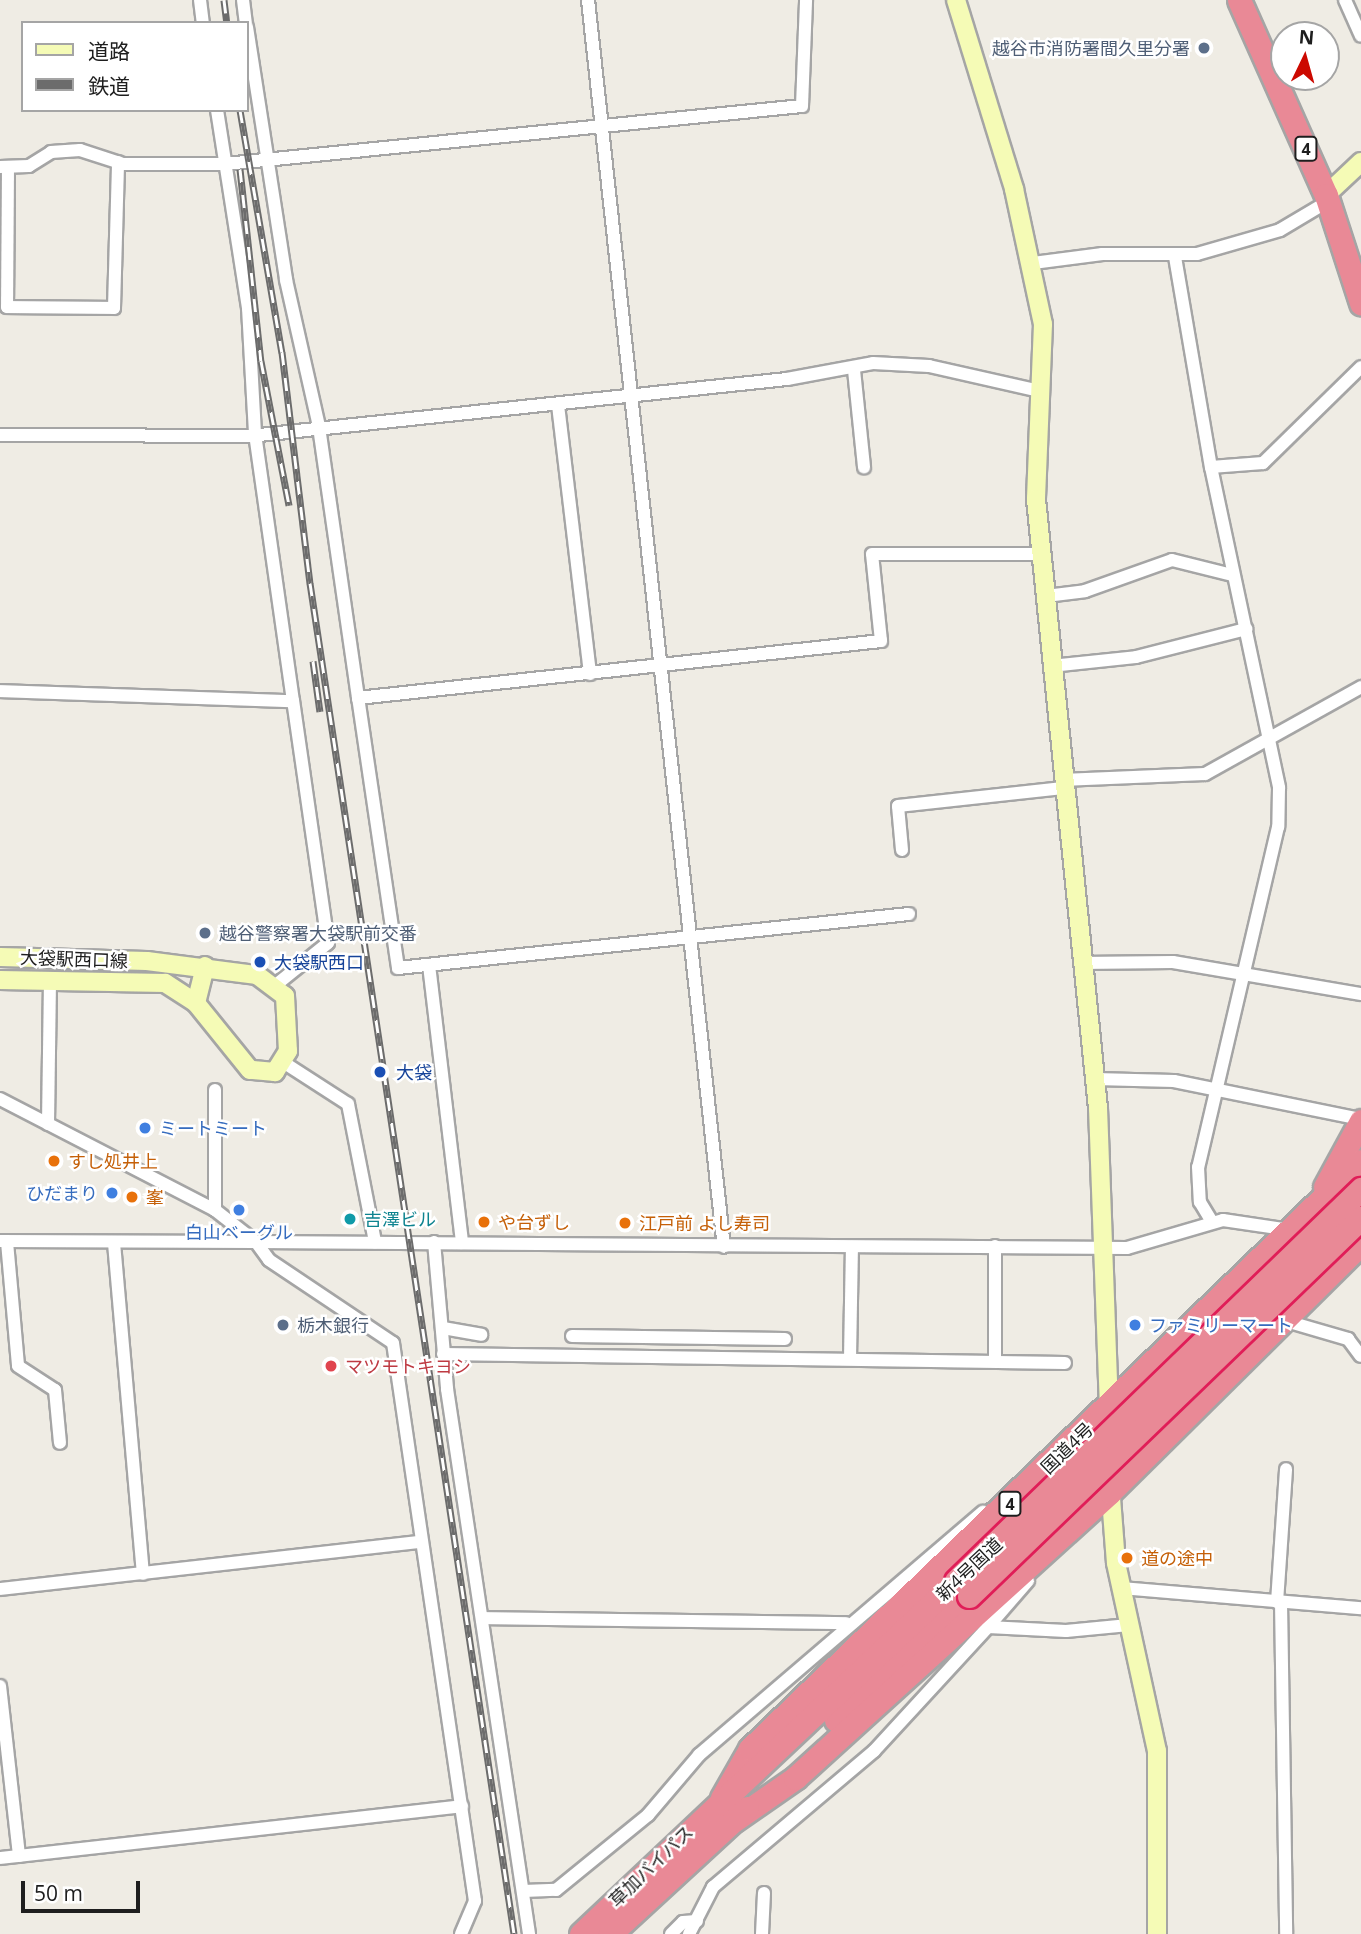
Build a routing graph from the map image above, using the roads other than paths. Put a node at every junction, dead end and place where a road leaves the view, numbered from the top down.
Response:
1 (200, 0) edge
2 (243, 0) edge
3 (588, 0) edge
4 (806, 0) edge
5 (956, 0) edge
6 (1345, 0) edge
7 (1243, 1) edge
8 (204, 21) edge
9 (246, 21) edge
10 (1361, 36) edge
11 (248, 38) edge
12 (217, 112) edge
13 (600, 127) junction
14 (267, 161) junction
15 (118, 162) junction
16 (1361, 162) edge
17 (225, 164) junction
18 (4, 168) edge
19 (1326, 198) junction
20 (1175, 257) junction
21 (1033, 263) junction
22 (1361, 303) edge
23 (1361, 367) edge
24 (855, 370) junction
25 (1040, 391) junction
26 (629, 393) junction
27 (558, 405) junction
28 (319, 427) junction
29 (255, 433) junction
30 (0, 435) edge
31 (864, 467) dead end
32 (1211, 467) junction
33 (1041, 554) junction
34 (1232, 575) junction
35 (1045, 596) junction
36 (1246, 629) junction
37 (1051, 666) junction
38 (661, 667) junction
39 (590, 674) junction
40 (1361, 687) edge
41 (0, 691) edge
42 (358, 698) junction
43 (293, 701) junction
44 (1266, 738) junction
45 (1063, 784) junction
46 (902, 850) dead end
47 (903, 915) dead end
48 (692, 941) junction
49 (0, 957) edge
50 (1080, 963) junction
51 (429, 965) junction
52 (205, 966) junction
53 (1245, 974) junction
54 (0, 980) edge
55 (50, 980) junction
56 (277, 984) junction
57 (1361, 994) edge
58 (196, 1003) junction
59 (283, 1062) junction
60 (1095, 1079) junction
61 (215, 1090) dead end
62 (1217, 1091) junction
63 (0, 1100) edge
64 (1361, 1120) edge
65 (48, 1124) junction
66 (1361, 1161) edge
67 (1361, 1189) edge
68 (215, 1210) junction
69 (1361, 1218) edge
70 (1212, 1223) junction
71 (1302, 1224) junction
72 (4, 1242) edge
73 (256, 1242) junction
74 (374, 1242) junction
75 (434, 1242) junction
76 (114, 1243) junction
77 (462, 1243) junction
78 (1361, 1244) edge
79 (995, 1246) junction
80 (724, 1247) junction
81 (852, 1247) junction
82 (1104, 1248) junction
83 (1286, 1321) junction
84 (443, 1328) junction
85 (481, 1335) dead end
86 (572, 1336) dead end
87 (660, 1338) junction
88 (785, 1339) dead end
89 (443, 1354) junction
90 (1361, 1356) edge
91 (660, 1357) junction
92 (850, 1359) junction
93 (995, 1361) junction
94 (1065, 1363) dead end
95 (1109, 1408) junction
96 (60, 1443) dead end
97 (1286, 1469) dead end
98 (1110, 1492) junction
99 (1003, 1511) junction
100 (421, 1542) junction
101 (1051, 1545) junction
102 (143, 1574) junction
103 (962, 1588) junction
104 (1121, 1588) junction
105 (0, 1589) edge
106 (1279, 1602) junction
107 (1361, 1608) edge
108 (483, 1618) junction
109 (846, 1623) junction
110 (1129, 1625) junction
111 (988, 1627) junction
112 (0, 1686) edge
113 (722, 1798) junction
114 (462, 1806) junction
115 (736, 1819) junction
116 (19, 1856) junction
117 (0, 1858) edge
118 (523, 1891) junction
119 (764, 1893) dead end
120 (697, 1921) junction
121 (461, 1934) edge
122 (529, 1934) edge
123 (581, 1934) edge
124 (610, 1934) edge
125 (671, 1934) edge
126 (690, 1934) edge
127 (762, 1934) edge
128 (1157, 1934) edge
129 (1286, 1934) edge

1 - 8 street
2 - 9 street
3 - 13 street
4 - 13 street
5 - 21 street
6 - 10 street
7 - 19 highway, 4
11 - 14 street
12 - 17 street
13 - 14 street
13 - 26 street
14 - 17 street
14 - 28 street
15 - 17 street
15 - 18 street
15 - 18 street
16 - 19 street
17 - 29 street
19 - 20 street
19 - 22 highway, 4
20 - 21 street
20 - 32 street
21 - 25 street
23 - 32 street
24 - 25 street
24 - 26 street
24 - 31 street
25 - 33 street
26 - 27 street
26 - 38 street
27 - 28 street
27 - 39 street
28 - 29 street
28 - 42 street
29 - 30 street
29 - 43 street
32 - 34 street
33 - 35 street
33 - 38 street
34 - 35 street
34 - 36 street
35 - 37 street
36 - 37 street
36 - 44 street
37 - 45 street
38 - 39 street
38 - 48 street
39 - 42 street
40 - 44 street
41 - 43 street
42 - 51 street
43 - 56 street
44 - 45 street
44 - 53 street
45 - 46 street
45 - 50 street
47 - 48 street
48 - 51 street
48 - 80 street
49 - 52 street, 大袋駅西口線
50 - 53 street
50 - 60 street
51 - 77 street
52 - 56 street, 大袋駅西口線
52 - 58 street
53 - 57 street
53 - 62 street
54 - 55 street, 大袋駅西口線
55 - 58 street, 大袋駅西口線
55 - 65 street
56 - 59 street
58 - 59 street, 大袋駅西口線
59 - 74 street
60 - 62 street
60 - 82 street
61 - 68 street
62 - 64 street
62 - 70 street
63 - 65 street
64 - 71 highway, 4
65 - 68 street
66 - 71 highway, 国道4号 / 4
67 - 103 highway, 新4号国道 / 4, bridge
68 - 73 street
69 - 103 highway, 新4号国道 / 4, bridge
70 - 71 street
70 - 82 street
71 - 95 highway, 国道4号 / 4
72 - 76 street
72 - 96 street
73 - 74 street
73 - 76 street
73 - 100 street
74 - 75 street
75 - 77 street
75 - 84 street
76 - 102 street
77 - 80 street
78 - 83 highway, 4
79 - 81 street
79 - 82 street
79 - 93 street
80 - 81 street
81 - 92 street
82 - 95 street
83 - 90 street
83 - 98 highway, 4
84 - 85 street
84 - 89 street
86 - 87 street
87 - 88 street
87 - 91 street
89 - 91 street
89 - 108 street
91 - 92 street
92 - 93 street
93 - 94 street
95 - 98 street
95 - 99 highway, 国道4号 / 4
97 - 106 street
98 - 101 highway, 4
98 - 104 street
99 - 109 street
99 - 113 highway, 国道4号 / 4
100 - 102 street
100 - 114 street
101 - 111 street
101 - 115 highway, 4
102 - 105 street
103 - 113 highway, 新4号国道 / 4
103 - 115 highway, 新4号国道 / 4
104 - 106 street
104 - 110 street
106 - 107 street
106 - 129 street
108 - 109 street
108 - 118 street
109 - 118 street
110 - 111 street
110 - 128 street
111 - 120 street
112 - 116 street
113 - 123 highway, 草加バイパス / 4
114 - 116 street
114 - 121 street
115 - 124 highway, 草加バイパス / 4
116 - 117 street
118 - 122 street
119 - 127 street
120 - 125 street
120 - 126 street

